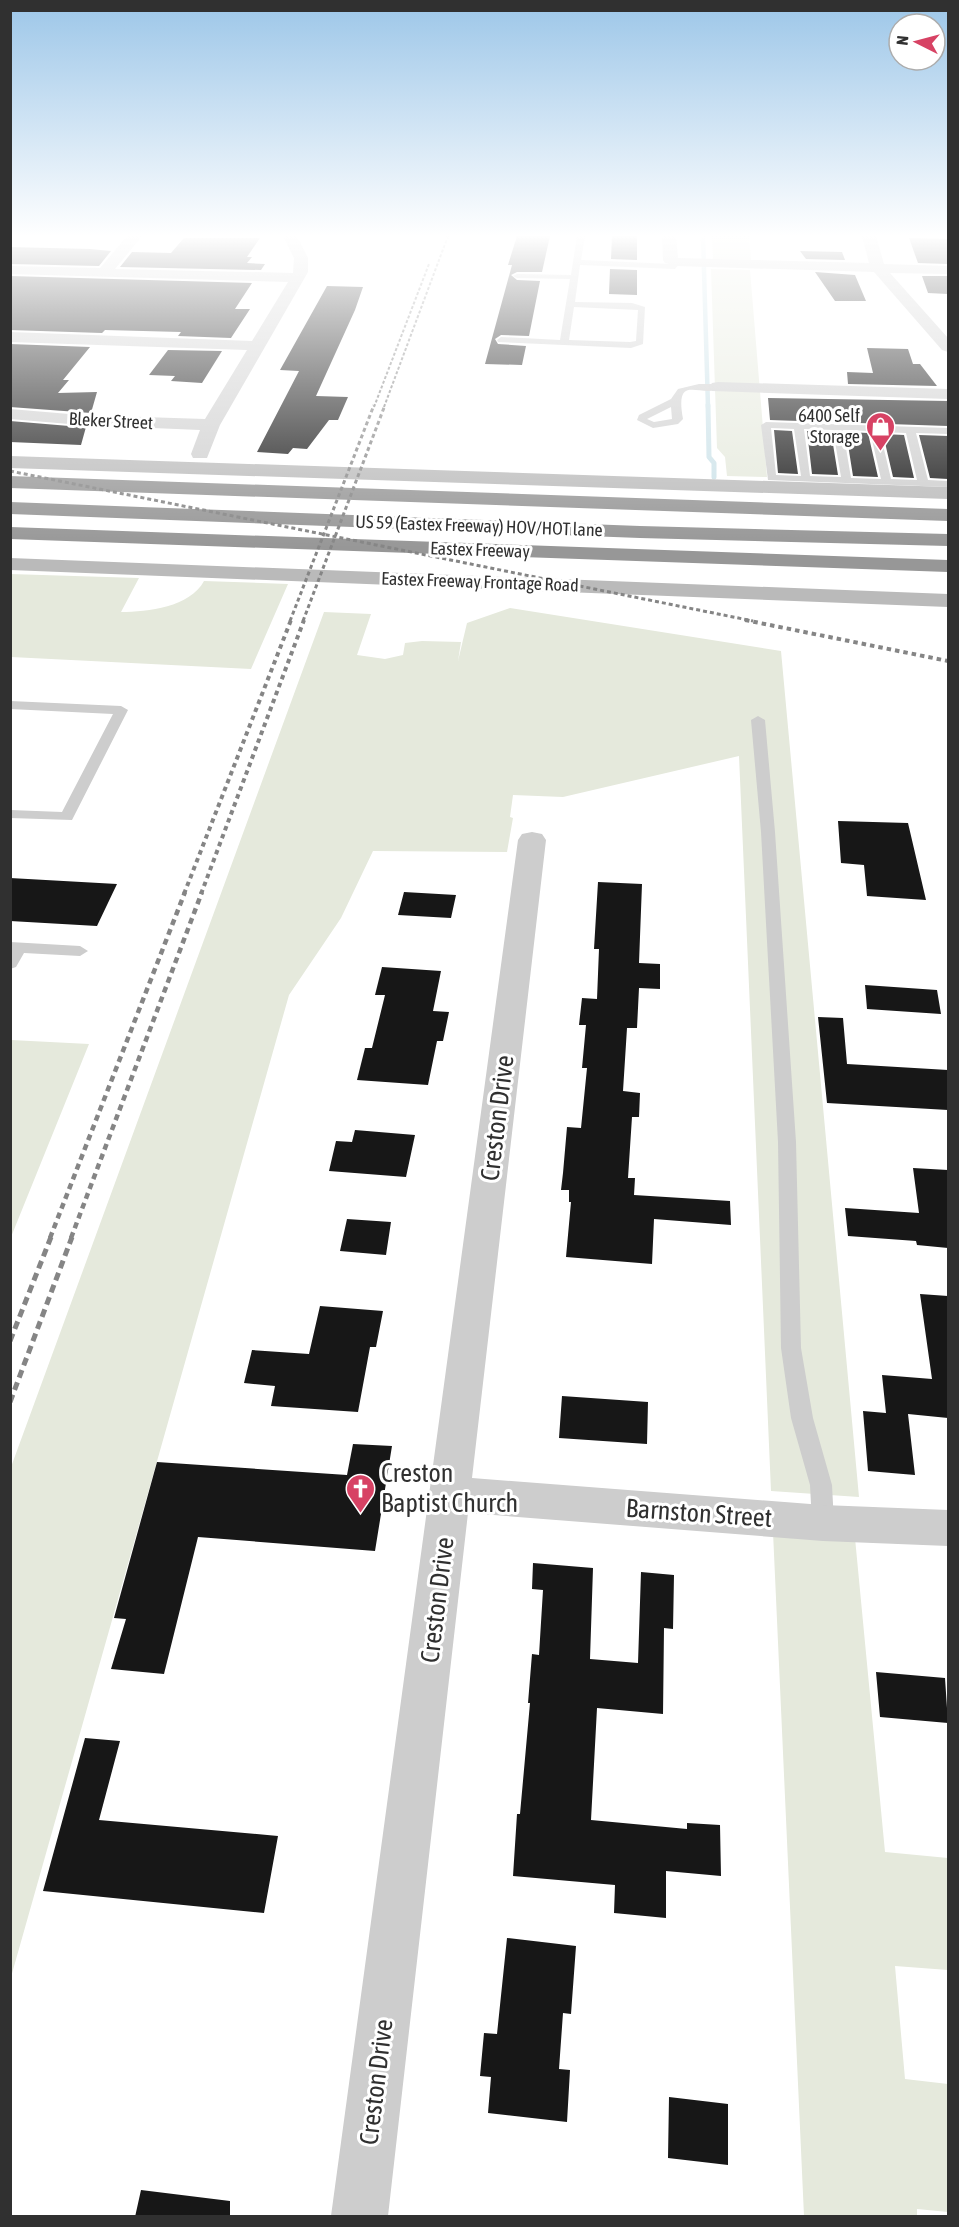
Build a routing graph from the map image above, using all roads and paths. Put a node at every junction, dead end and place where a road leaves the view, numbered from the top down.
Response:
1 (101, 340) edge
2 (262, 340) edge
3 (501, 340) dead end
4 (564, 340) edge
5 (640, 340) edge
6 (564, 343) junction
7 (259, 345) junction
8 (718, 387) joint
9 (948, 394) edge
10 (675, 400) dead end
11 (10, 414) edge
12 (211, 425) junction
13 (798, 426) junction
14 (837, 427) junction
15 (874, 429) junction
16 (910, 430) junction
17 (948, 431) edge
18 (200, 454) dead end
19 (10, 462) edge
20 (806, 475) dead end
21 (846, 477) dead end
22 (886, 478) dead end
23 (10, 482) edge
24 (923, 483) junction
25 (948, 484) edge
26 (948, 493) edge
27 (10, 508) edge
28 (948, 515) edge
29 (10, 533) edge
30 (948, 540) edge
31 (10, 564) edge
32 (948, 566) edge
33 (948, 601) edge
34 (10, 705) edge
35 (758, 720) dead end
36 (10, 814) edge
37 (532, 840) dead end
38 (15, 947) edge
39 (80, 951) dead end
40 (10, 964) edge
41 (450, 1494) junction
42 (823, 1523) junction
43 (948, 1528) edge
44 (359, 2217) edge

1 - 7 street
2 - 7 street
3 - 6 lane
4 - 6 lane
5 - 6 lane
7 - 12 street
8 - 9 street
8 - 10 lane
11 - 12 street, Bleker Street
12 - 18 street
13 - 14 lane
13 - 20 lane
13 - 24 lane
14 - 15 lane
14 - 21 lane
15 - 16 lane
15 - 22 lane
16 - 17 lane
16 - 24 lane
19 - 26 main road
23 - 28 highway
24 - 25 lane
27 - 30 highway, US 59 (Eastex Freeway) HOV/HOT lane
29 - 32 highway, Eastex Freeway
31 - 33 main road, Eastex Freeway Frontage Road
34 - 36 lane
35 - 42 lane
37 - 41 street, Creston Drive
38 - 39 lane
38 - 40 lane
41 - 42 street, Barnston Street
41 - 44 street, Creston Drive
42 - 43 street, Barnston Street

